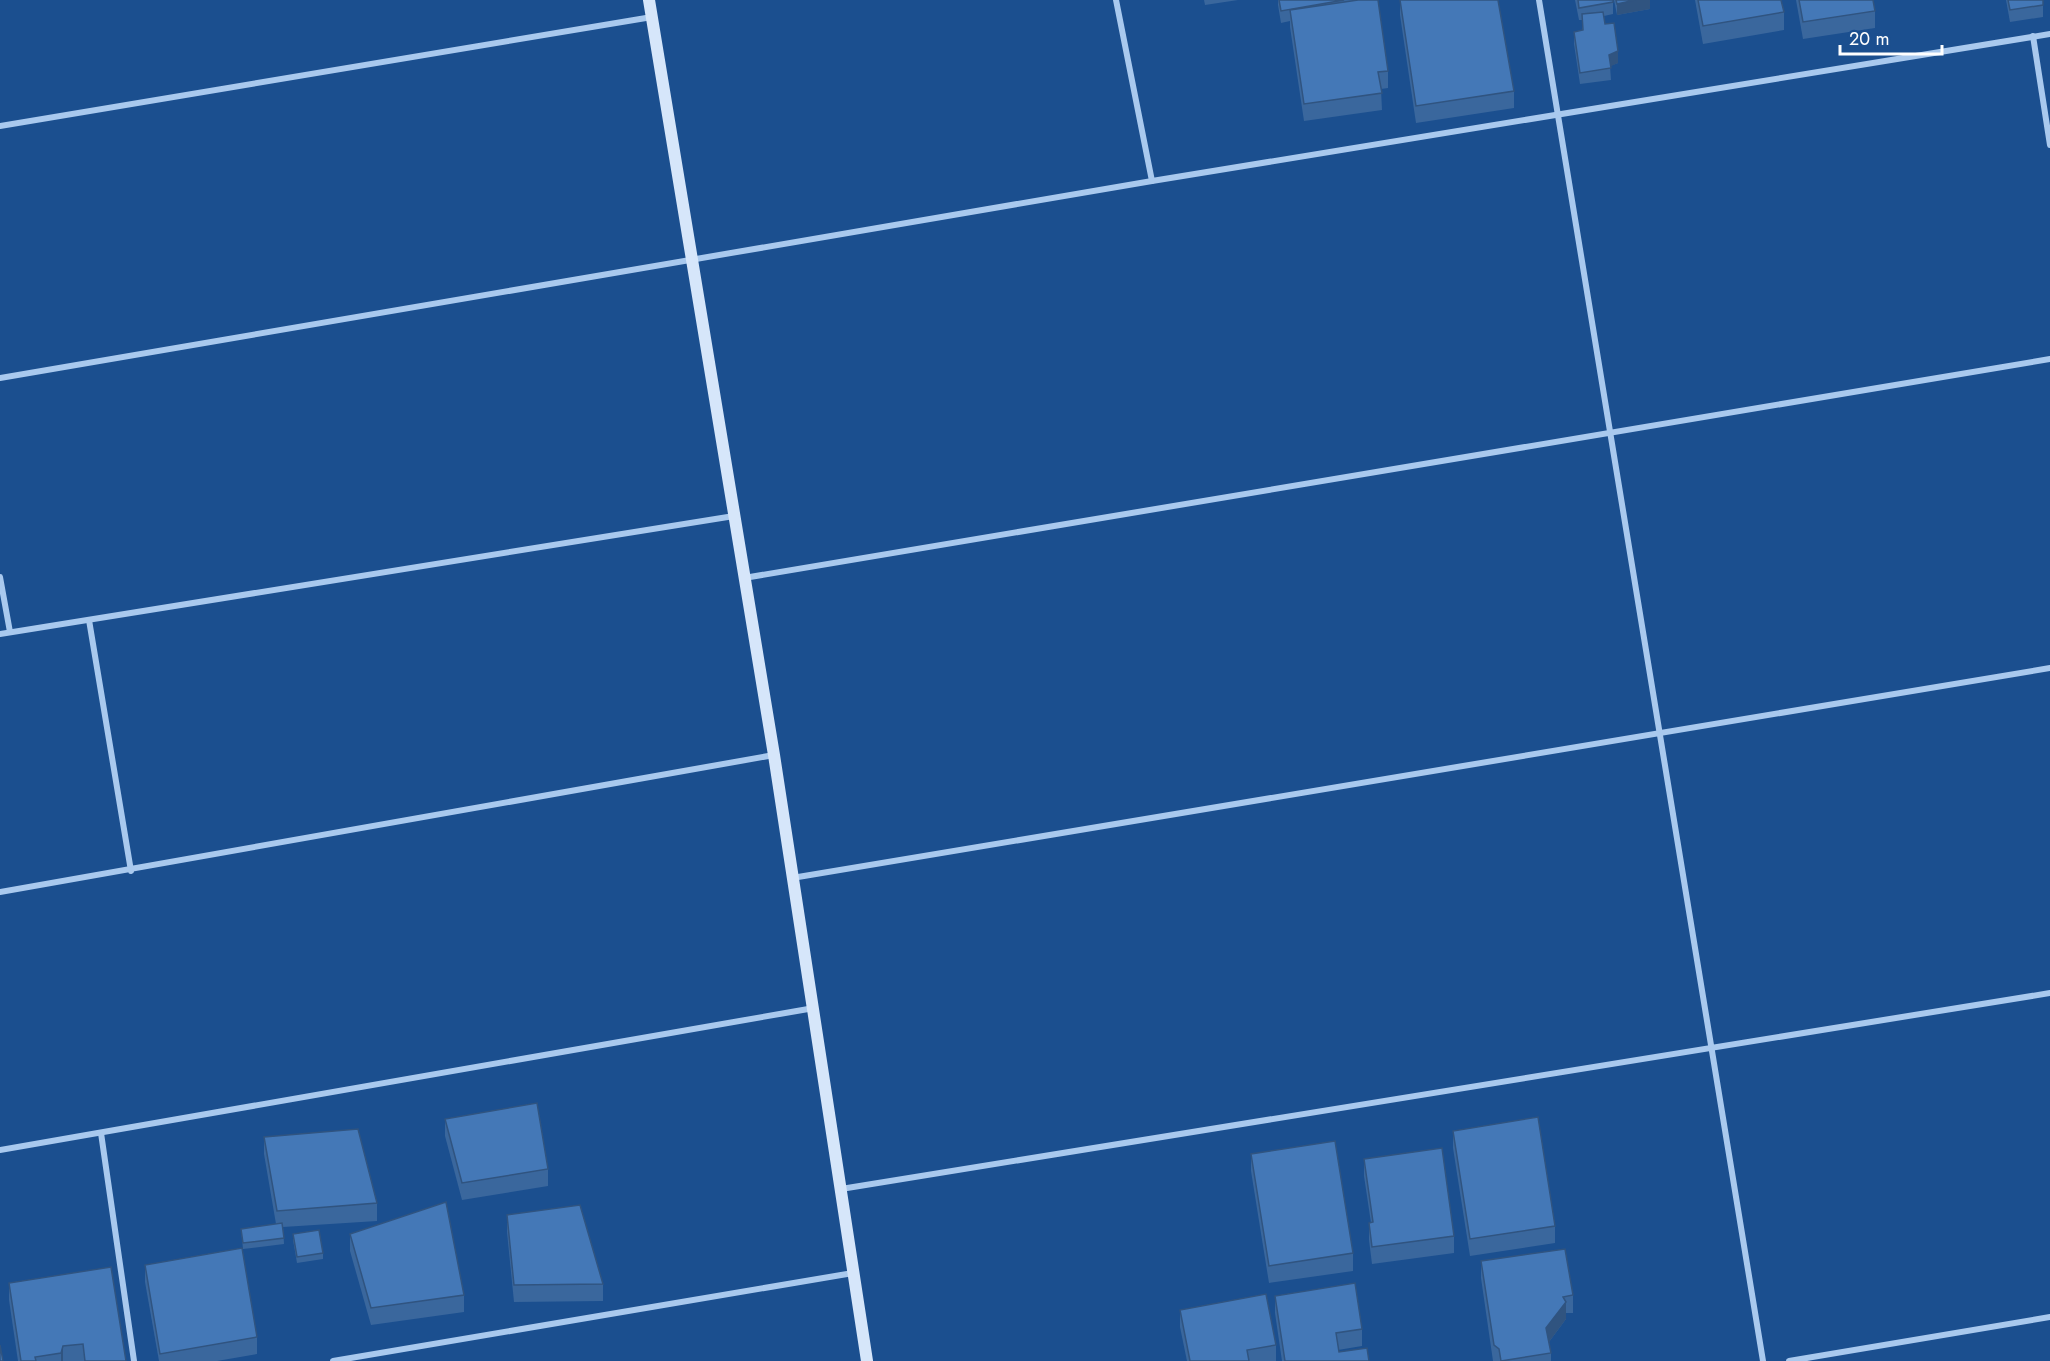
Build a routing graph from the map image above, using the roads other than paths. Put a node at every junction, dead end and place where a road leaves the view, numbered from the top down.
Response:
1 (649, 0) edge
2 (1116, 0) edge
3 (1539, 0) edge
4 (652, 17) junction
5 (2050, 34) edge
6 (2033, 36) junction
7 (1558, 113) junction
8 (0, 126) edge
9 (2050, 145) edge
10 (1152, 181) junction
11 (691, 261) junction
12 (2050, 358) edge
13 (0, 378) edge
14 (1611, 433) junction
15 (734, 516) junction
16 (0, 577) edge
17 (744, 579) junction
18 (89, 620) junction
19 (10, 632) junction
20 (0, 634) edge
21 (2050, 668) edge
22 (1660, 733) junction
23 (774, 755) junction
24 (131, 871) junction
25 (792, 878) junction
26 (0, 892) edge
27 (2050, 993) edge
28 (814, 1008) junction
29 (1711, 1048) junction
30 (101, 1132) junction
31 (0, 1150) edge
32 (840, 1189) junction
33 (853, 1273) junction
34 (2050, 1317) edge
35 (134, 1361) edge
36 (333, 1361) edge
37 (867, 1361) edge
38 (1763, 1361) edge
39 (1789, 1361) edge

1 - 4 street
2 - 10 street
3 - 7 street
4 - 8 street
4 - 11 street
5 - 6 street
6 - 7 street
6 - 9 street
7 - 10 street
7 - 14 street
10 - 11 street
11 - 13 street
11 - 15 street
12 - 14 street
14 - 17 street
14 - 22 street
15 - 17 street
15 - 18 street
16 - 19 street
17 - 23 street
18 - 19 street
18 - 24 street
19 - 20 street
21 - 22 street
22 - 25 street
22 - 29 street
23 - 24 street
23 - 25 street
24 - 26 street
25 - 28 street
27 - 29 street
28 - 30 street
28 - 32 street
29 - 32 street
29 - 38 street
30 - 31 street
30 - 35 street
32 - 33 street
33 - 36 street
33 - 37 street
34 - 39 street

